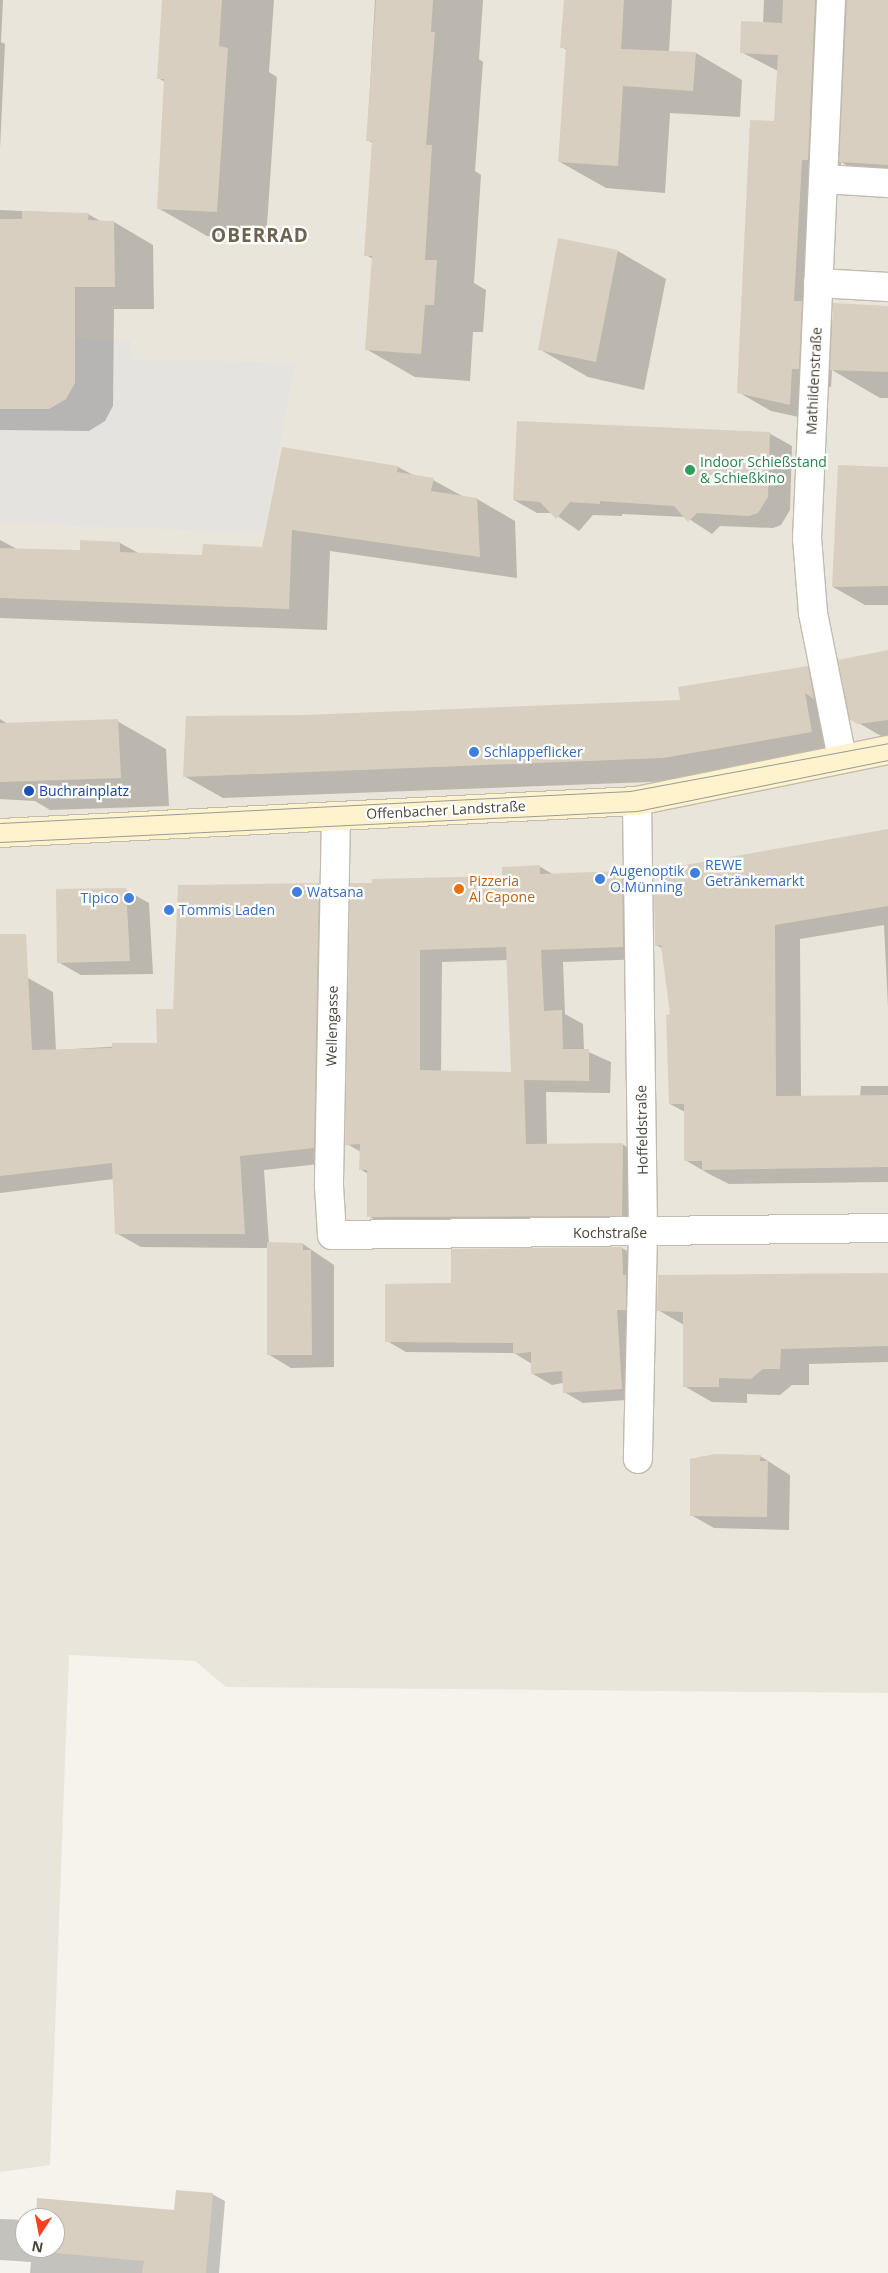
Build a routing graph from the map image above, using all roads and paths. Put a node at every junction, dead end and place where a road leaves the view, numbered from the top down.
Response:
1 (831, 0) edge
2 (824, 179) junction
3 (888, 183) edge
4 (818, 283) junction
5 (888, 287) edge
6 (888, 750) edge
7 (842, 758) junction
8 (637, 801) junction
9 (336, 816) junction
10 (0, 833) edge
11 (888, 1228) edge
12 (643, 1233) junction
13 (332, 1235) joint
14 (638, 1459) dead end

1 - 2 street, Mathildenstraße
2 - 3 street
2 - 4 street, Mathildenstraße
4 - 5 street
4 - 7 street, Mathildenstraße
6 - 7 main road, Offenbacher Landstraße
7 - 8 main road, Offenbacher Landstraße
8 - 9 main road, Offenbacher Landstraße
8 - 12 street, Hoffeldstraße
9 - 10 main road, Offenbacher Landstraße
9 - 13 street, Wellengasse
11 - 12 street, Kochstraße
12 - 13 street, Kochstraße
12 - 14 street, Hoffeldstraße

